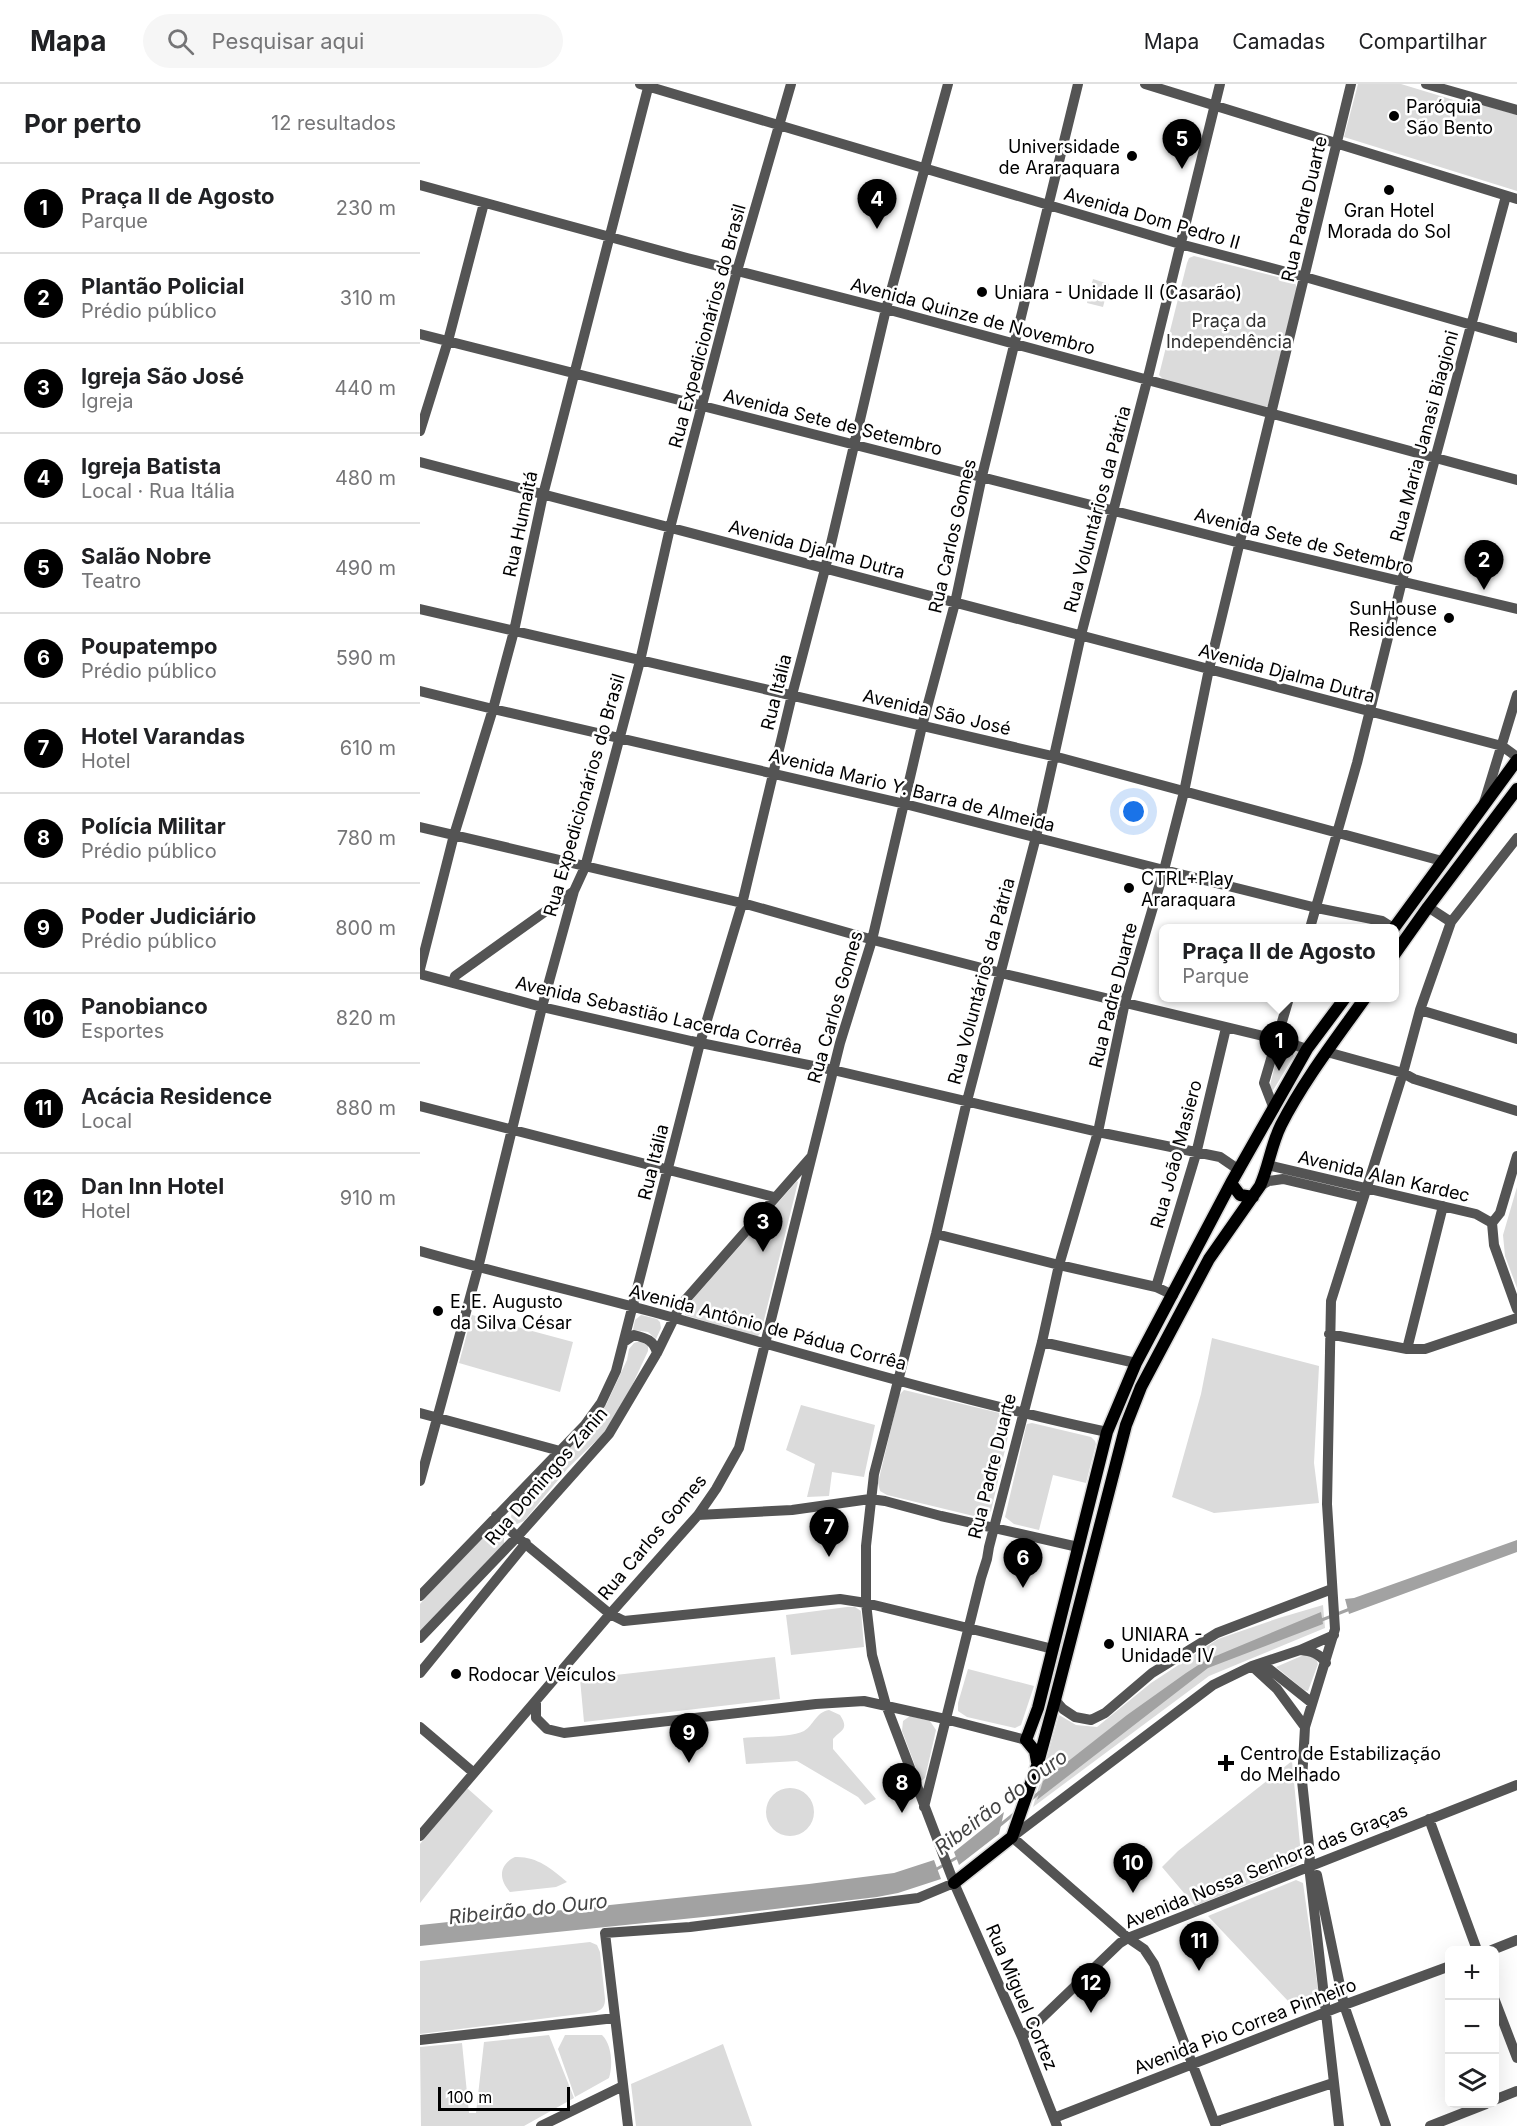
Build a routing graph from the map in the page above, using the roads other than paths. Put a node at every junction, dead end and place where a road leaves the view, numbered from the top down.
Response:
1 (791, 84) edge
2 (948, 84) edge
3 (1078, 84) edge
4 (1145, 84) edge
5 (1220, 84) edge
6 (1351, 84) edge
7 (1426, 84) edge
8 (646, 85) edge
9 (1215, 105) junction
10 (1517, 111) edge
11 (780, 125) junction
12 (1336, 142) junction
13 (925, 168) junction
14 (420, 185) edge
15 (1512, 197) edge
16 (484, 203) junction
17 (1048, 205) junction
18 (610, 237) junction
19 (1180, 244) junction
20 (737, 271) junction
21 (1305, 278) junction
22 (886, 309) junction
23 (1471, 325) junction
24 (420, 334) edge
25 (1517, 338) edge
26 (448, 341) junction
27 (1015, 344) junction
28 (573, 372) junction
29 (1147, 381) junction
30 (702, 406) junction
31 (1272, 414) junction
32 (420, 431) edge
33 (855, 444) junction
34 (1437, 458) junction
35 (420, 462) edge
36 (982, 476) junction
37 (1517, 480) edge
38 (543, 495) junction
39 (1113, 511) junction
40 (670, 528) junction
41 (1240, 543) junction
42 (825, 569) junction
43 (1402, 581) junction
44 (955, 603) junction
45 (420, 609) edge
46 (1517, 609) edge
47 (514, 631) junction
48 (1081, 635) junction
49 (640, 661) junction
50 (1209, 669) junction
51 (420, 691) edge
52 (792, 695) junction
53 (1517, 695) edge
54 (493, 709) junction
55 (1369, 713) junction
56 (922, 726) junction
57 (620, 738) junction
58 (1502, 746) junction
59 (1055, 757) junction
60 (1517, 758) edge
61 (773, 774) junction
62 (1517, 789) edge
63 (1184, 792) junction
64 (905, 804) junction
65 (1482, 809) junction
66 (420, 827) edge
67 (1337, 832) junction
68 (454, 835) junction
69 (1036, 837) junction
70 (1517, 838) edge
71 (1442, 861) junction
72 (585, 867) junction
73 (1164, 870) junction
74 (574, 891) junction
75 (742, 904) junction
76 (1317, 908) junction
77 (1428, 908) junction
78 (1451, 922) junction
79 (1311, 924) edge
80 (1387, 924) edge
81 (1397, 924) edge
82 (872, 940) junction
83 (1399, 949) edge
84 (420, 971) edge
85 (999, 973) junction
86 (453, 983) junction
87 (1125, 1002) junction
88 (1288, 1002) edge
89 (1342, 1002) edge
90 (1362, 1002) edge
91 (542, 1007) junction
92 (1420, 1010) junction
93 (1226, 1028) junction
94 (1276, 1039) junction
95 (1517, 1039) edge
96 (700, 1043) junction
97 (1307, 1049) junction
98 (1327, 1052) junction
99 (833, 1070) junction
100 (1403, 1073) junction
101 (967, 1101) junction
102 (420, 1106) edge
103 (1274, 1109) junction
104 (1517, 1111) edge
105 (512, 1129) junction
106 (1098, 1132) junction
107 (813, 1154) junction
108 (1196, 1154) junction
109 (1517, 1156) edge
110 (1246, 1158) junction
111 (1267, 1165) junction
112 (668, 1170) junction
113 (1239, 1170) junction
114 (1232, 1184) junction
115 (1257, 1191) junction
116 (1365, 1194) junction
117 (774, 1197) junction
118 (1443, 1206) junction
119 (1492, 1223) junction
120 (936, 1234) junction
121 (420, 1251) edge
122 (1059, 1265) junction
123 (478, 1268) junction
124 (1156, 1287) junction
125 (1173, 1295) junction
126 (633, 1306) junction
127 (1517, 1309) edge
128 (674, 1318) junction
129 (1517, 1318) edge
130 (1329, 1334) junction
131 (624, 1342) junction
132 (1042, 1342) junction
133 (765, 1345) junction
134 (1407, 1349) junction
135 (657, 1353) junction
136 (1136, 1363) junction
137 (897, 1380) junction
138 (420, 1413) edge
139 (1022, 1414) junction
140 (436, 1418) junction
141 (1107, 1432) junction
142 (560, 1451) junction
143 (420, 1481) edge
144 (870, 1499) junction
145 (698, 1515) junction
146 (496, 1516) junction
147 (994, 1527) junction
148 (522, 1540) junction
149 (1078, 1547) junction
150 (1333, 1594) junction
151 (420, 1596) edge
152 (866, 1603) junction
153 (610, 1614) junction
154 (968, 1629) junction
155 (1334, 1632) junction
156 (420, 1638) edge
157 (1053, 1649) junction
158 (1300, 1650) junction
159 (1326, 1663) junction
160 (1258, 1665) junction
161 (420, 1672) edge
162 (1055, 1700) junction
163 (536, 1701) junction
164 (1312, 1703) junction
165 (886, 1705) junction
166 (945, 1719) junction
167 (420, 1727) edge
168 (1305, 1727) junction
169 (1026, 1740) junction
170 (1038, 1763) junction
171 (474, 1773) junction
172 (1517, 1785) edge
173 (924, 1808) junction
174 (1429, 1819) junction
175 (420, 1836) edge
176 (1012, 1837) junction
177 (1311, 1862) junction
178 (952, 1878) junction
179 (1128, 1938) junction
180 (1517, 1940) edge
181 (1476, 1946) edge
182 (1499, 1947) edge
183 (1445, 1967) edge
184 (1495, 2000) edge
185 (1344, 2005) junction
186 (1327, 2013) junction
187 (615, 2018) junction
188 (1022, 2037) junction
189 (420, 2040) edge
190 (1517, 2058) edge
191 (1192, 2065) junction
192 (1333, 2083) junction
193 (623, 2086) junction
194 (1517, 2091) edge
195 (1499, 2098) edge
196 (1474, 2108) edge
197 (1055, 2122) edge
198 (1215, 2124) edge
199 (541, 2126) edge
200 (628, 2126) edge
201 (1339, 2126) edge
202 (1386, 2126) edge
203 (1430, 2126) edge

1 - 11 street, Rua Expedicionários do Brasil
2 - 13 street, Rua Itália
3 - 17 street, Rua Carlos Gomes
4 - 9 street
5 - 9 street, Rua Voluntários da Pátria
6 - 12 street, Rua Padre Duarte
7 - 10 street
8 - 11 street, Avenida Dom Pedro II
8 - 18 street, Rua Humaitá
9 - 12 street
9 - 19 street, Rua Voluntários da Pátria
11 - 13 street, Avenida Dom Pedro II
11 - 20 street, Rua Expedicionários do Brasil
12 - 15 street
12 - 21 street, Rua Padre Duarte
13 - 17 street, Avenida Dom Pedro II
13 - 22 street, Rua Itália
14 - 16 street, Avenida Quinze de Novembro
15 - 23 street, Rua Maria Janasi Biagioni
16 - 18 street, Avenida Quinze de Novembro
16 - 26 street
17 - 19 street, Avenida Dom Pedro II
17 - 27 street, Rua Carlos Gomes
18 - 20 street, Avenida Quinze de Novembro
18 - 28 street, Rua Humaitá
19 - 21 street, Avenida Dom Pedro II
19 - 29 street, Rua Voluntários da Pátria
20 - 22 street, Avenida Quinze de Novembro
20 - 30 street, Rua Expedicionários do Brasil
21 - 23 street, Avenida Dom Pedro II
21 - 31 street, Rua Padre Duarte
22 - 27 street, Avenida Quinze de Novembro
22 - 33 street, Rua Itália
23 - 25 street, Avenida Dom Pedro II
23 - 34 street, Rua Maria Janasi Biagioni
24 - 26 street, Avenida Sete de Setembro
26 - 28 street, Avenida Sete de Setembro
26 - 32 street
27 - 29 street, Avenida Quinze de Novembro
27 - 36 street, Rua Carlos Gomes
28 - 30 street, Avenida Sete de Setembro
28 - 38 street, Rua Humaitá
29 - 31 street, Avenida Quinze de Novembro
29 - 39 street, Rua Voluntários da Pátria
30 - 33 street, Avenida Sete de Setembro
30 - 40 street, Rua Expedicionários do Brasil
31 - 34 street, Avenida Quinze de Novembro
31 - 41 street, Rua Padre Duarte
33 - 36 street, Avenida Sete de Setembro
33 - 42 street, Rua Itália
34 - 37 street, Avenida Quinze de Novembro
34 - 43 street, Rua Maria Janasi Biagioni
35 - 38 street, Avenida Djalma Dutra
36 - 39 street, Avenida Sete de Setembro
36 - 44 street, Rua Carlos Gomes
38 - 40 street, Avenida Djalma Dutra
38 - 47 street, Rua Humaitá
39 - 41 street, Avenida Sete de Setembro
39 - 48 street, Rua Voluntários da Pátria
40 - 42 street, Avenida Djalma Dutra
40 - 49 street, Rua Expedicionários do Brasil
41 - 43 street, Avenida Sete de Setembro
41 - 50 street, Rua Padre Duarte
42 - 44 street, Avenida Djalma Dutra
42 - 52 street, Rua Itália
43 - 46 street, Avenida Sete de Setembro
43 - 55 street, Rua Maria Janasi Biagioni
44 - 48 street, Avenida Djalma Dutra
44 - 56 street, Rua Carlos Gomes
45 - 47 street, Avenida São José
47 - 49 street, Avenida São José
47 - 54 street, Rua Humaitá
48 - 50 street, Avenida Djalma Dutra
48 - 59 street, Rua Voluntários da Pátria
49 - 52 street, Avenida São José
49 - 57 street, Rua Expedicionários do Brasil
50 - 55 street, Avenida Djalma Dutra
50 - 63 street, Rua Padre Duarte
51 - 54 street, Avenida Mario Y. Barra de Almeida
52 - 56 street, Avenida São José
52 - 61 street, Rua Itália
53 - 58 street
54 - 57 street, Avenida Mario Y. Barra de Almeida
54 - 68 street, Rua Humaitá
55 - 58 street, Avenida Djalma Dutra
55 - 67 street, Rua Maria Janasi Biagioni
56 - 59 street, Avenida São José
56 - 64 street, Rua Carlos Gomes
57 - 61 street, Avenida Mario Y. Barra de Almeida
57 - 72 street, Rua Expedicionários do Brasil
58 - 60 street, Avenida Djalma Dutra
58 - 65 street
59 - 63 street, Avenida São José
59 - 69 street, Rua Voluntários da Pátria
60 - 65 main road
61 - 64 street, Avenida Mario Y. Barra de Almeida
61 - 75 street, Rua Itália
62 - 77 main road
63 - 67 street, Avenida São José
63 - 73 street, Rua Padre Duarte
64 - 69 street, Avenida Mario Y. Barra de Almeida
64 - 82 street, Rua Carlos Gomes
65 - 71 main road
66 - 68 street
67 - 71 street, Avenida São José
67 - 76 street, Rua Maria Janasi Biagioni
68 - 72 street
68 - 84 street, Rua Humaitá
69 - 73 street, Avenida Mario Y. Barra de Almeida
69 - 85 street, Rua Voluntários da Pátria
70 - 78 street
71 - 81 main road
72 - 74 street, Rua Expedicionários do Brasil
72 - 75 street
73 - 76 street, Avenida Mario Y. Barra de Almeida
73 - 87 street, Rua Padre Duarte
74 - 86 street
74 - 91 street, Rua Expedicionários do Brasil
75 - 82 street
75 - 96 street, Rua Itália
76 - 79 street, Rua Maria Janasi Biagioni
76 - 80 street, Avenida Mario Y. Barra de Almeida
77 - 78 street
77 - 83 main road
78 - 92 street
82 - 85 street
82 - 99 street, Rua Carlos Gomes
84 - 86 street, Avenida Sebastião Lacerda Corrêa
85 - 87 street
85 - 101 street, Rua Voluntários da Pátria
86 - 91 street, Avenida Sebastião Lacerda Corrêa
87 - 93 street
87 - 106 street, Rua Padre Duarte
88 - 94 street
89 - 97 main road
90 - 98 main road
91 - 96 street, Avenida Sebastião Lacerda Corrêa
91 - 105 street, Rua Expedicionários do Brasil
92 - 95 street
92 - 100 street
93 - 94 street
93 - 108 street, Rua João Masiero
94 - 97 street
94 - 103 street
96 - 99 street, Avenida Sebastião Lacerda Corrêa
96 - 112 street, Rua Itália
97 - 103 main road
98 - 100 street
98 - 111 main road
99 - 101 street, Avenida Sebastião Lacerda Corrêa
99 - 107 street, Rua Carlos Gomes
100 - 104 street
100 - 116 street
101 - 106 street, Avenida Sebastião Lacerda Corrêa
101 - 120 street, Rua Voluntários da Pátria
102 - 105 street
103 - 110 main road
105 - 112 street
105 - 123 street, Rua Expedicionários do Brasil
106 - 108 street, Avenida Sebastião Lacerda Corrêa
106 - 122 street, Rua Padre Duarte
107 - 117 street, Rua Domingos Zanin
107 - 133 street, Rua Carlos Gomes
108 - 113 street, Avenida Sebastião Lacerda Corrêa
108 - 124 street, Rua João Masiero
109 - 119 street
110 - 111 main road
110 - 113 main road
111 - 115 main road
111 - 116 street, Avenida Alan Kardec
112 - 117 street
112 - 126 street, Rua Itália
113 - 114 main road
114 - 115 main road
114 - 125 main road
115 - 116 street, Avenida Alan Kardec
115 - 162 main road
116 - 118 street, Avenida Alan Kardec
116 - 130 street
117 - 128 street, Rua Domingos Zanin
118 - 119 street, Avenida Alan Kardec
118 - 134 street
119 - 127 street
120 - 122 street
120 - 137 street, Rua Voluntários da Pátria
121 - 123 street, Avenida Antônio de Pádua Corrêa
122 - 124 street
122 - 132 street, Rua Padre Duarte
123 - 126 street, Avenida Antônio de Pádua Corrêa
123 - 140 street, Rua Expedicionários do Brasil
124 - 125 street
125 - 136 main road
126 - 128 street, Avenida Antônio de Pádua Corrêa
126 - 131 street, Rua Domingos Zanin
128 - 133 street, Avenida Antônio de Pádua Corrêa
128 - 135 street, Rua Domingos Zanin
129 - 134 street
130 - 134 street
130 - 150 street
131 - 135 street
131 - 142 street, Rua Domingos Zanin
132 - 136 street
132 - 139 street, Rua Padre Duarte
133 - 137 street, Avenida Antônio de Pádua Corrêa
133 - 145 street, Rua Carlos Gomes
135 - 148 street, Rua Domingos Zanin
136 - 141 main road
137 - 139 street, Avenida Antônio de Pádua Corrêa
137 - 144 street, Rua Voluntários da Pátria
138 - 140 street
139 - 141 street, Avenida Antônio de Pádua Corrêa
139 - 147 street, Rua Padre Duarte
140 - 142 street
140 - 143 street, Rua Expedicionários do Brasil
141 - 149 main road
142 - 146 street, Rua Domingos Zanin
144 - 145 street
144 - 147 street
144 - 152 street, Rua Voluntários da Pátria
145 - 153 street, Rua Carlos Gomes
146 - 148 street
146 - 151 street, Rua Domingos Zanin
147 - 149 street
147 - 154 street, Rua Padre Duarte
148 - 153 street
148 - 156 street, Rua Domingos Zanin
148 - 161 street
149 - 157 main road
150 - 155 street
150 - 162 street
152 - 153 street
152 - 154 street
152 - 165 street, Rua Voluntários da Pátria
153 - 163 street, Rua Carlos Gomes
154 - 157 street
154 - 166 street, Rua Padre Duarte
155 - 158 street
155 - 159 street
157 - 169 main road
158 - 159 street
158 - 160 street
159 - 164 street
160 - 164 street
160 - 168 street
160 - 176 street
162 - 170 main road
163 - 165 street
163 - 171 street, Rua Carlos Gomes
164 - 168 street
165 - 166 street
165 - 173 street, Rua Voluntários da Pátria
166 - 169 street
166 - 173 street, Rua Padre Duarte
167 - 171 street
168 - 177 street
169 - 170 main road
170 - 176 main road
171 - 175 street, Rua Carlos Gomes
172 - 174 street, Avenida Nossa Senhora das Graças
173 - 178 street, Rua Voluntários da Pátria
174 - 177 street, Avenida Nossa Senhora das Graças
174 - 181 street
176 - 178 main road
176 - 179 street
177 - 179 street, Avenida Nossa Senhora das Graças
177 - 185 street
177 - 186 street
178 - 187 street
178 - 188 street, Rua Miguel Cortez
179 - 188 street, Avenida Nossa Senhora das Graças
179 - 191 street
180 - 182 street
183 - 185 street, Avenida Pio Correa Pinheiro
184 - 190 street
185 - 186 street, Avenida Pio Correa Pinheiro
185 - 202 street
186 - 191 street, Avenida Pio Correa Pinheiro
186 - 192 street
187 - 189 street
187 - 193 street
188 - 197 street, Rua Miguel Cortez
191 - 197 street, Avenida Pio Correa Pinheiro
191 - 198 street
192 - 198 street
192 - 201 street
193 - 199 street
193 - 200 street
194 - 195 street
196 - 203 street

